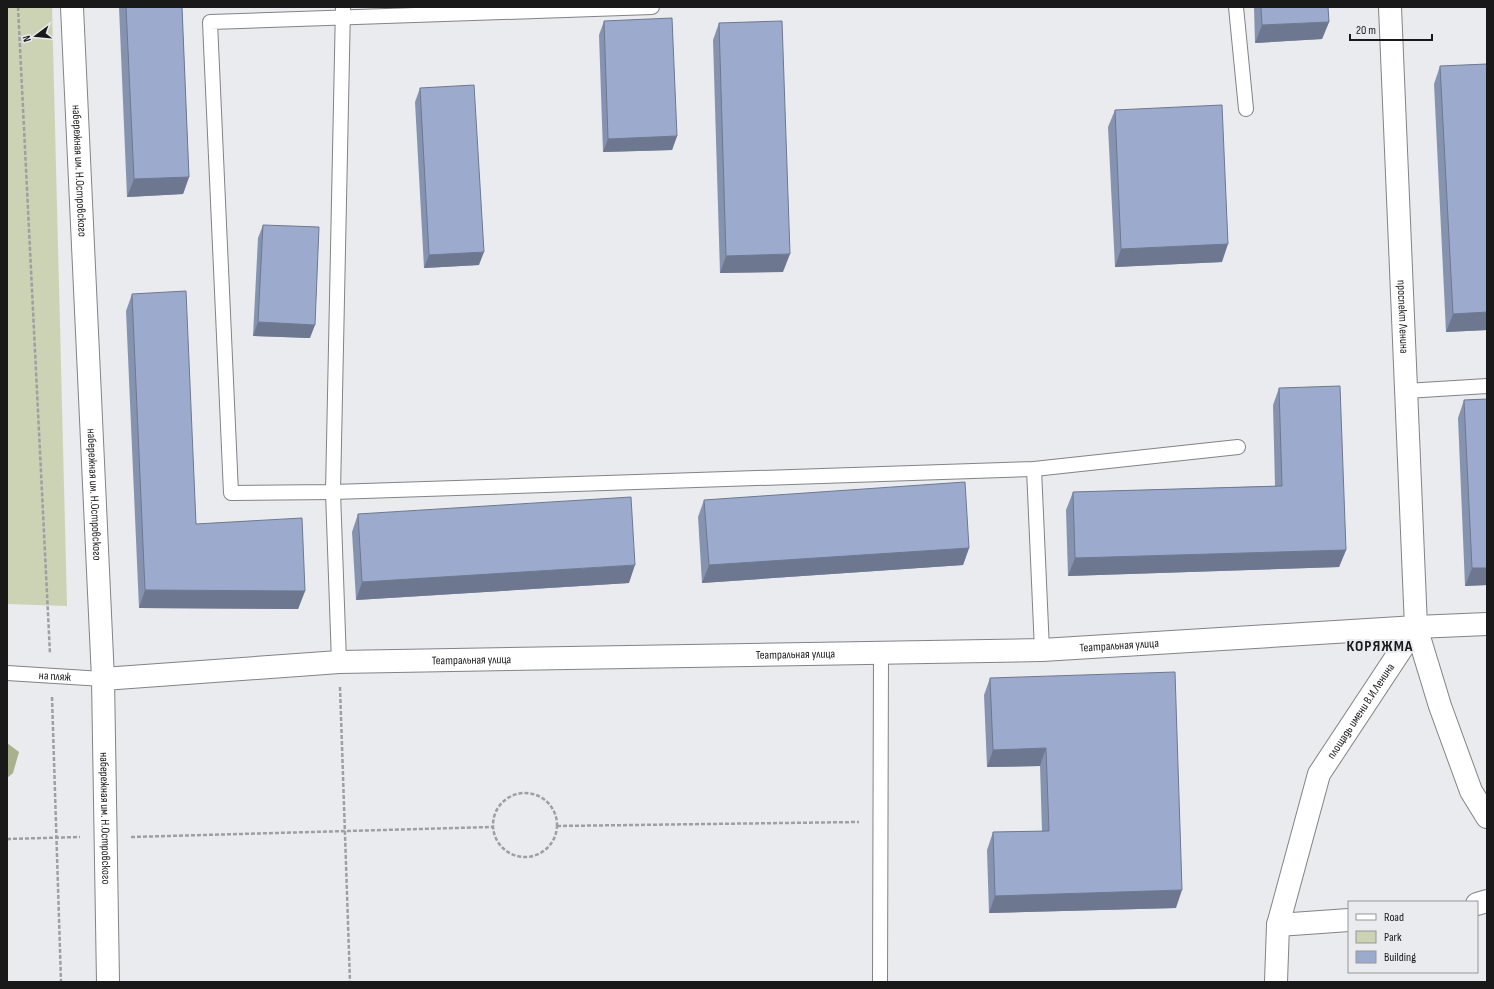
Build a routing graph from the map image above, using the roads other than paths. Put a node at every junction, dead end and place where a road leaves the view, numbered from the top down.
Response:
1 (72, 7) edge
2 (652, 7) edge
3 (1236, 7) edge
4 (1390, 7) edge
5 (343, 12) edge
6 (1246, 109) dead end
7 (1487, 386) edge
8 (1406, 391) junction
9 (1238, 447) dead end
10 (1034, 469) junction
11 (333, 492) junction
12 (1487, 624) edge
13 (1416, 627) junction
14 (1042, 650) junction
15 (881, 653) junction
16 (339, 662) junction
17 (7, 673) edge
18 (103, 679) junction
19 (1487, 817) edge
20 (1348, 920) edge
21 (1278, 925) junction
22 (108, 982) edge
23 (880, 982) edge
24 (1276, 982) edge

1 - 18 street, набережная им. Н.Островского
2 - 5 lane
3 - 6 lane
4 - 8 street, проспект Ленина
5 - 11 lane
5 - 11 lane
7 - 8 lane
8 - 13 street, проспект Ленина
9 - 10 lane
10 - 11 lane
10 - 14 lane
11 - 16 lane
12 - 13 street, Театральная улица
13 - 14 street, Театральная улица
13 - 19 street
13 - 21 street, площадь имени В.И.Ленина
14 - 15 street, Театральная улица
15 - 16 street, Театральная улица
15 - 23 lane
16 - 18 street, Театральная улица
17 - 18 lane, на пляж
18 - 22 street, набережная им. Н.Островского
20 - 21 street
21 - 24 street, площадь имени В.И.Ленина

